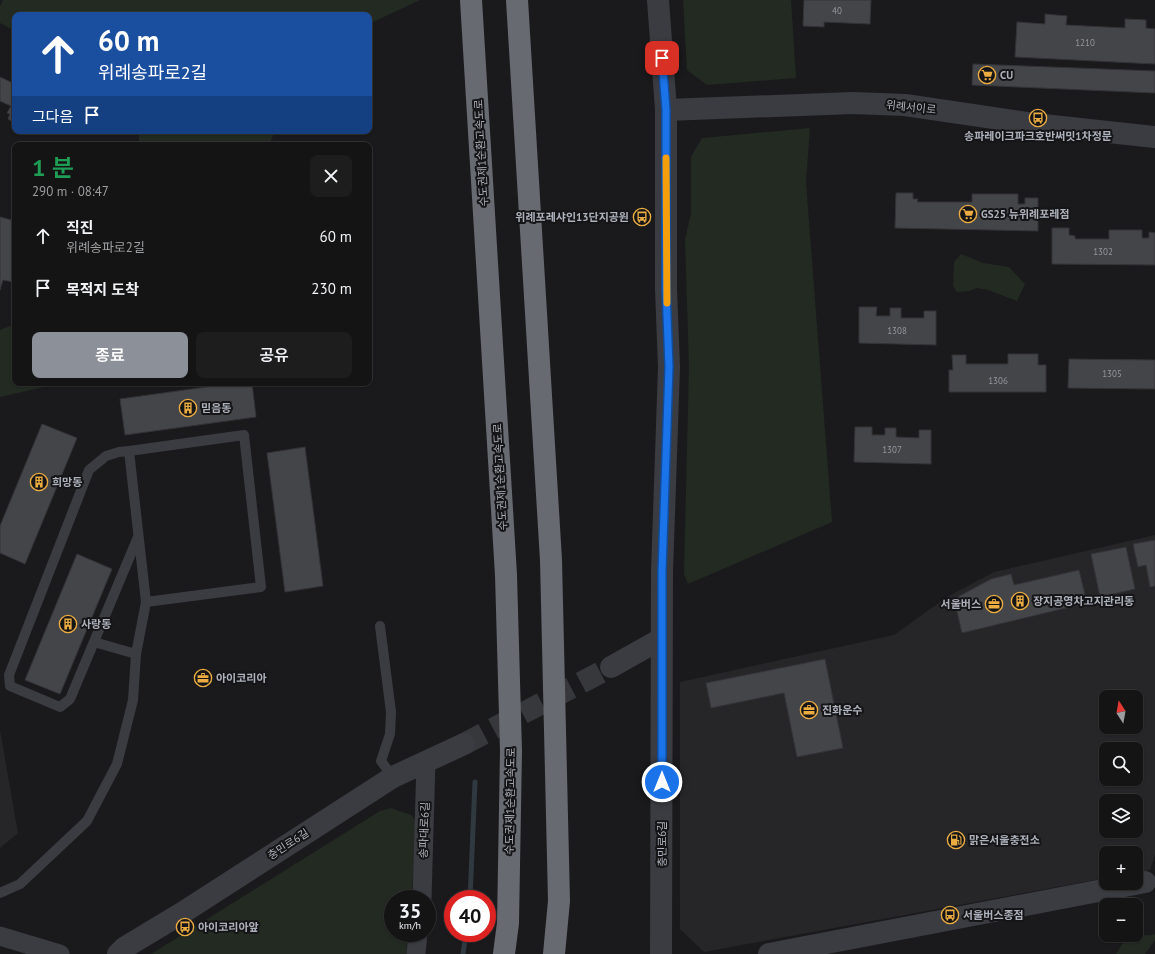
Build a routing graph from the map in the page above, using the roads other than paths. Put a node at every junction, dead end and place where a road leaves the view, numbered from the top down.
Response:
1 (471, 0) edge
2 (517, 0) edge
3 (658, 0) edge
4 (666, 110) junction
5 (1155, 137) edge
6 (129, 451) junction
7 (139, 536) junction
8 (146, 602) junction
9 (380, 626) dead end
10 (662, 639) junction
11 (94, 642) junction
12 (136, 654) junction
13 (611, 666) tunnel mouth
14 (464, 744) tunnel mouth
15 (426, 761) junction
16 (393, 777) junction
17 (1145, 882) dead end
18 (422, 890) edge
19 (0, 893) edge
20 (0, 936) edge
21 (417, 942) edge
22 (60, 954) edge
23 (118, 954) edge
24 (416, 954) edge
25 (504, 954) edge
26 (554, 954) edge
27 (661, 954) edge
28 (769, 954) edge

1 - 25 highway, 수도권제1순환고속도로
2 - 26 highway
3 - 4 street, 충민로6길
4 - 5 street, 위례서이로
4 - 10 street, 충민로6길
6 - 7 lane
6 - 8 lane
6 - 11 lane
7 - 8 lane
7 - 11 lane
8 - 12 lane
9 - 16 lane
10 - 13 street
10 - 27 street, 충민로6길
11 - 12 lane
12 - 19 lane
14 - 15 street, 충민로6길
15 - 16 street, 충민로6길
15 - 18 street, 송파대로6길
16 - 23 street, 충민로6길
17 - 28 street
20 - 22 street
21 - 24 street

